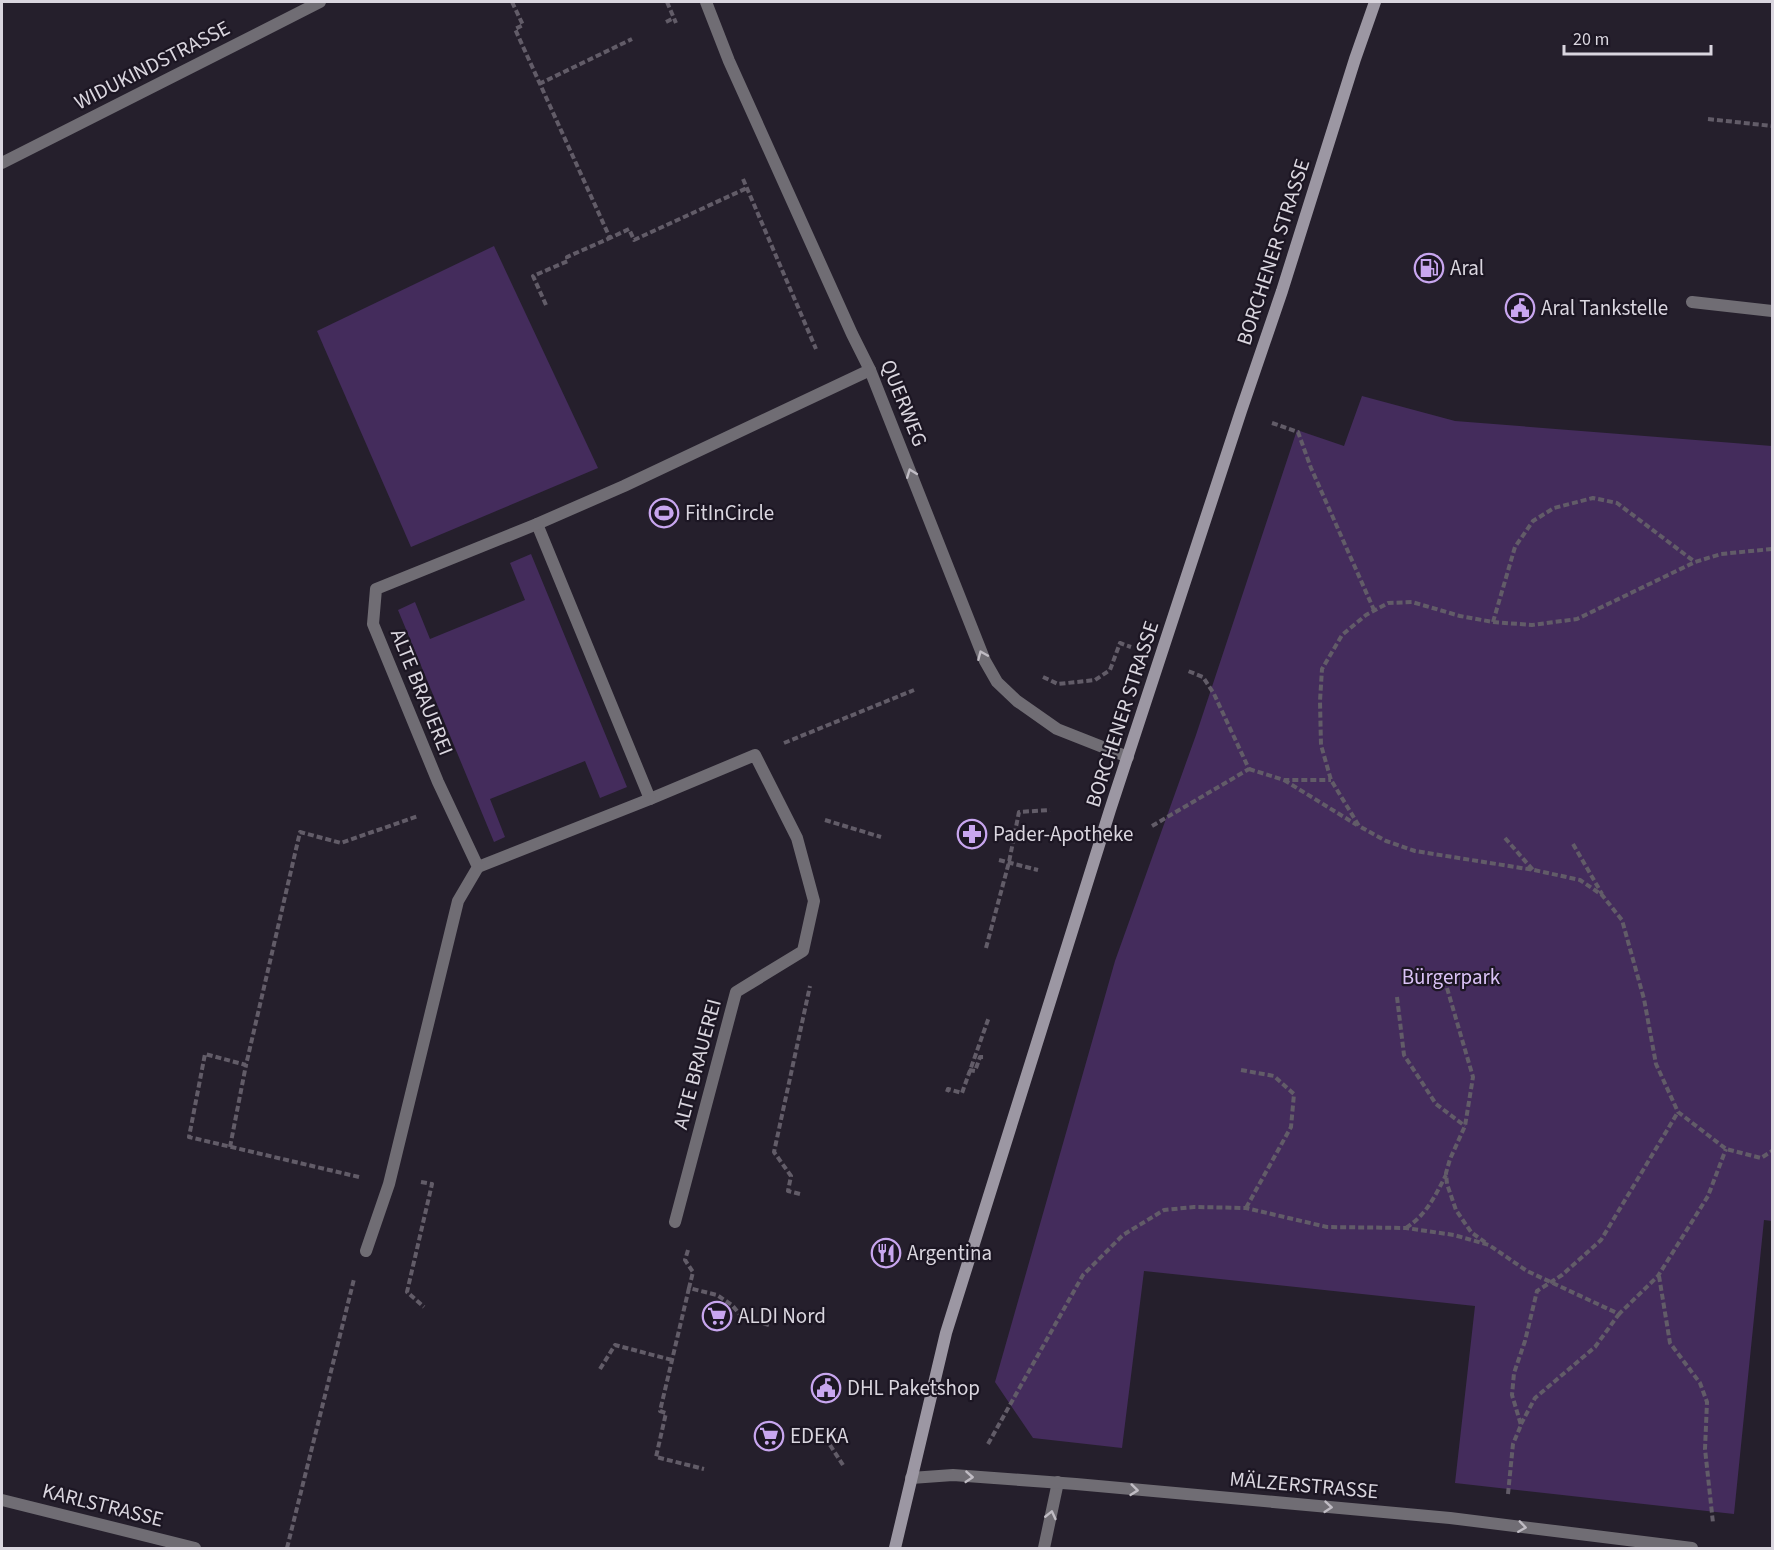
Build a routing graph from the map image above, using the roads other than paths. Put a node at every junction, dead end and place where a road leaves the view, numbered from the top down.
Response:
1 (320, 2) edge
2 (705, 2) edge
3 (1375, 2) edge
4 (2, 163) edge
5 (1692, 302) dead end
6 (1773, 311) edge
7 (870, 369) junction
8 (537, 524) junction
9 (1128, 757) junction
10 (650, 799) junction
11 (478, 867) junction
12 (675, 1222) dead end
13 (366, 1251) road end
14 (910, 1478) junction
15 (1059, 1482) junction
16 (2, 1500) edge
17 (1657, 1547) edge
18 (195, 1548) edge
19 (895, 1548) edge
20 (1044, 1548) edge
21 (1692, 1548) edge

1 - 4 street, WIDUKINDSTRASSE
2 - 7 street, QUERWEG
3 - 9 main road, BORCHENER STRASSE
5 - 6 street
7 - 8 street, ALTE BRAUEREI
9 -> 7 street, QUERWEG
8 - 10 street
8 - 11 street, ALTE BRAUEREI
9 - 14 main road, BORCHENER STRASSE
10 - 11 street
10 - 12 street, ALTE BRAUEREI
11 - 13 street
14 -> 15 street, MÄLZERSTRASSE
14 - 19 main road, BORCHENER STRASSE
15 -> 17 street, MÄLZERSTRASSE
20 -> 15 street
16 - 18 street, KARLSTRASSE
17 - 21 street, MÄLZERSTRASSE

